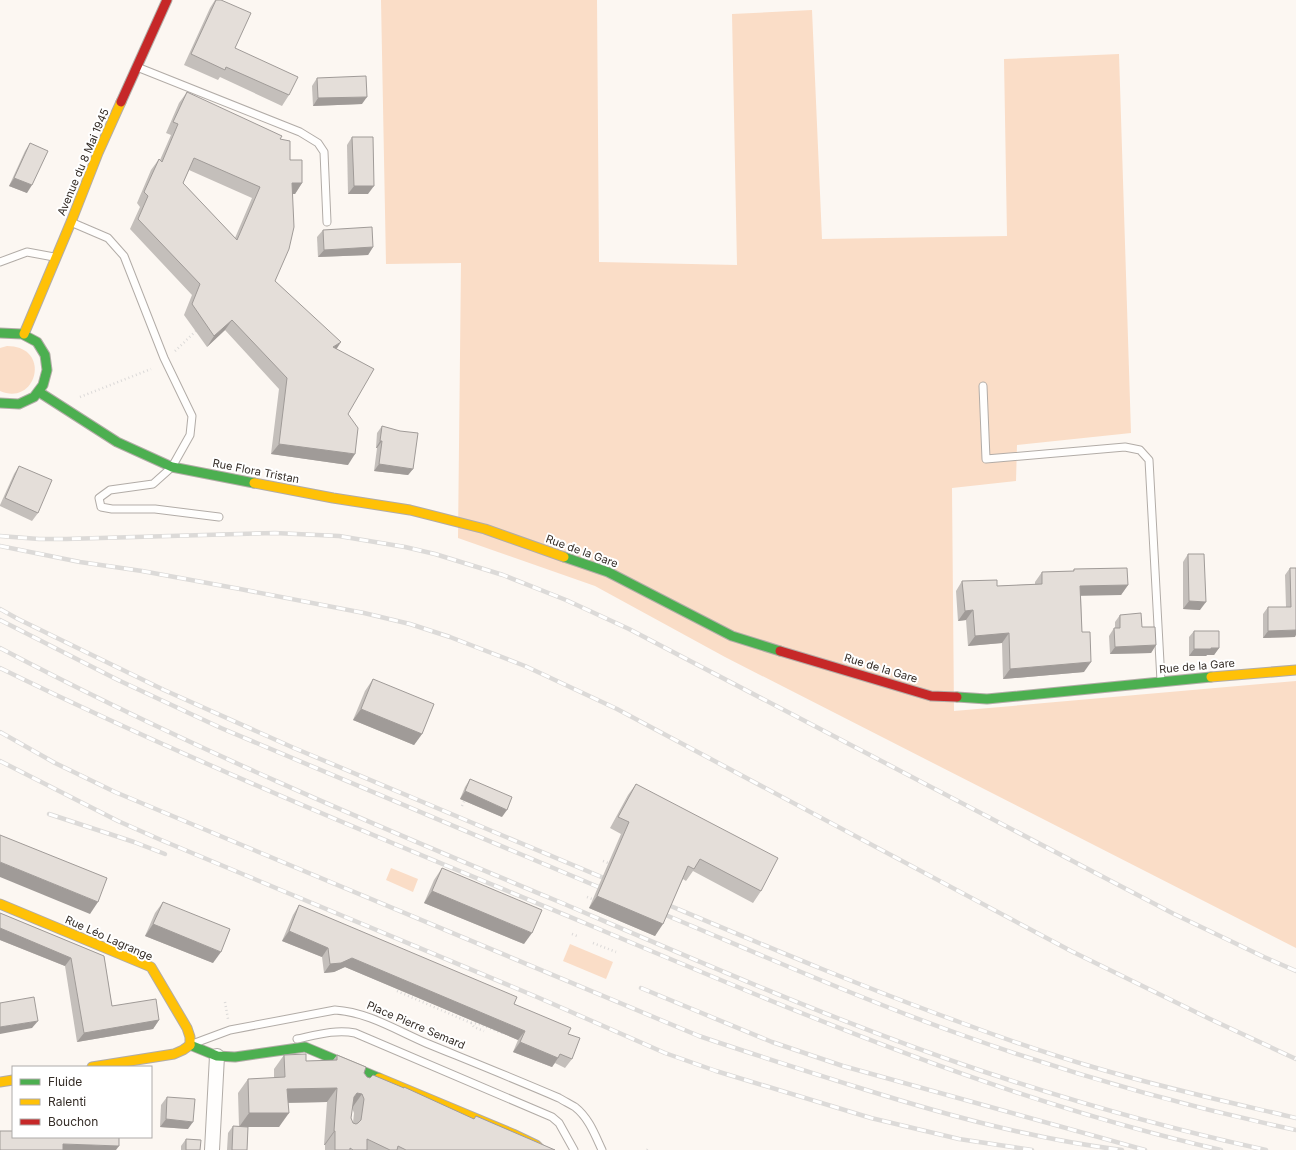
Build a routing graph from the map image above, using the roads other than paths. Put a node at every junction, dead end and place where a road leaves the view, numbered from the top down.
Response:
1 (167, 0) edge
2 (137, 67) junction
3 (71, 222) junction
4 (327, 222) dead end
5 (56, 257) junction
6 (0, 261) edge
7 (0, 333) edge
8 (24, 334) junction
9 (983, 386) dead end
10 (39, 392) junction
11 (0, 403) edge
12 (172, 467) junction
13 (219, 517) dead end
14 (485, 529) joint
15 (1296, 670) edge
16 (1161, 681) junction
17 (0, 904) edge
18 (288, 1040) dead end
19 (190, 1045) junction
20 (224, 1051) junction
21 (98, 1066) edge
22 (12, 1080) edge
23 (0, 1082) edge
24 (212, 1150) edge
25 (541, 1150) edge
26 (574, 1150) edge
27 (602, 1150) edge

1 - 2 main road, Avenue du 8 Mai 1945
2 - 3 main road, Avenue du 8 Mai 1945
2 - 4 lane
3 - 5 main road, Avenue du 8 Mai 1945
3 - 12 lane
5 - 6 lane
5 - 8 main road, Avenue du 8 Mai 1945
7 - 8 main road
8 - 10 main road
9 - 16 lane
10 - 11 main road
10 - 12 main road, Rue Flora Tristan
12 - 13 lane
12 - 14 main road, Rue Flora Tristan
14 - 16 main road, Rue de la Gare
15 - 16 main road, Rue de la Gare
17 - 19 main road, Rue Léo Lagrange
18 - 26 lane
19 - 20 main road
19 - 21 main road
19 - 27 lane, Place Pierre Semard
20 - 24 street
20 - 25 main road
22 - 23 main road

